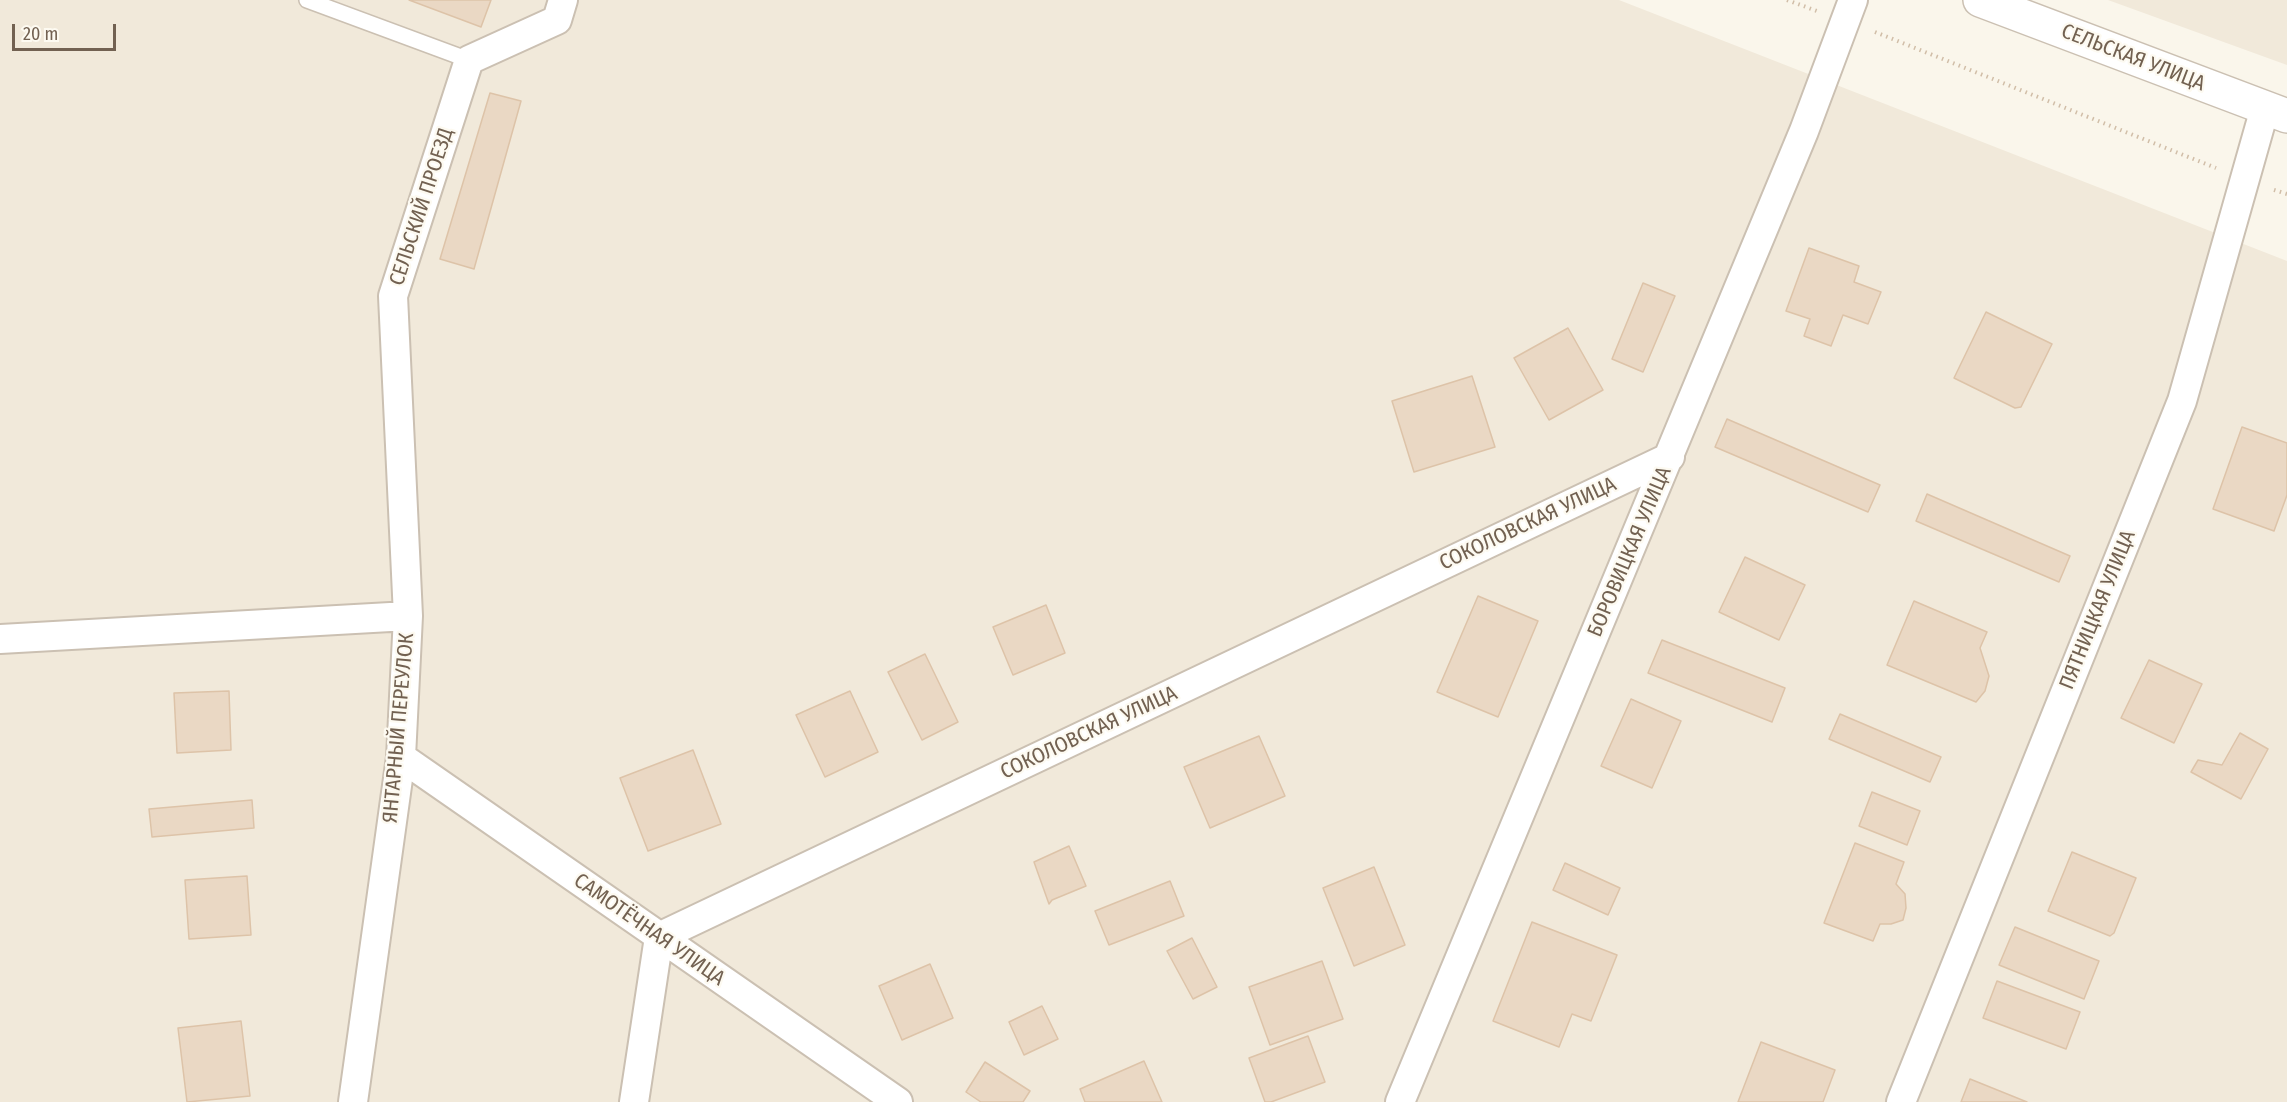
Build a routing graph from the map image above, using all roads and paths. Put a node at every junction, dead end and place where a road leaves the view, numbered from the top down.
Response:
1 (308, 0) edge
2 (563, 0) edge
3 (1787, 0) edge
4 (1980, 0) edge
5 (2026, 7) edge
6 (1849, 10) edge
7 (469, 60) junction
8 (2276, 112) edge
9 (2245, 180) junction
10 (2287, 194) edge
11 (1670, 457) junction
12 (408, 616) junction
13 (0, 639) edge
14 (401, 757) junction
15 (659, 937) junction
16 (353, 1102) edge
17 (634, 1102) edge
18 (898, 1102) edge
19 (1401, 1102) edge
20 (1901, 1102) edge

1 - 7 lane
2 - 7 street
3 - 6 path
4 - 5 street, СЕЛЬСКАЯ УЛИЦА
5 - 8 street, СЕЛЬСКАЯ УЛИЦА
6 - 9 path
6 - 11 street, БОРОВИЦКАЯ УЛИЦА
7 - 12 street, СЕЛЬСКИЙ ПРОЕЗД
8 - 9 street, ПЯТНИЦКАЯ УЛИЦА
9 - 10 path
9 - 20 street, ПЯТНИЦКАЯ УЛИЦА
11 - 15 street, СОКОЛОВСКАЯ УЛИЦА
11 - 19 street, БОРОВИЦКАЯ УЛИЦА
12 - 13 street, ЯНТАРНЫЙ ПЕРЕУЛОК
12 - 14 street, ЯНТАРНЫЙ ПЕРЕУЛОК
14 - 15 street, САМОТЁЧНАЯ УЛИЦА
14 - 16 street, ЯНТАРНЫЙ ПЕРЕУЛОК
15 - 17 street
15 - 18 street, САМОТЁЧНАЯ УЛИЦА

